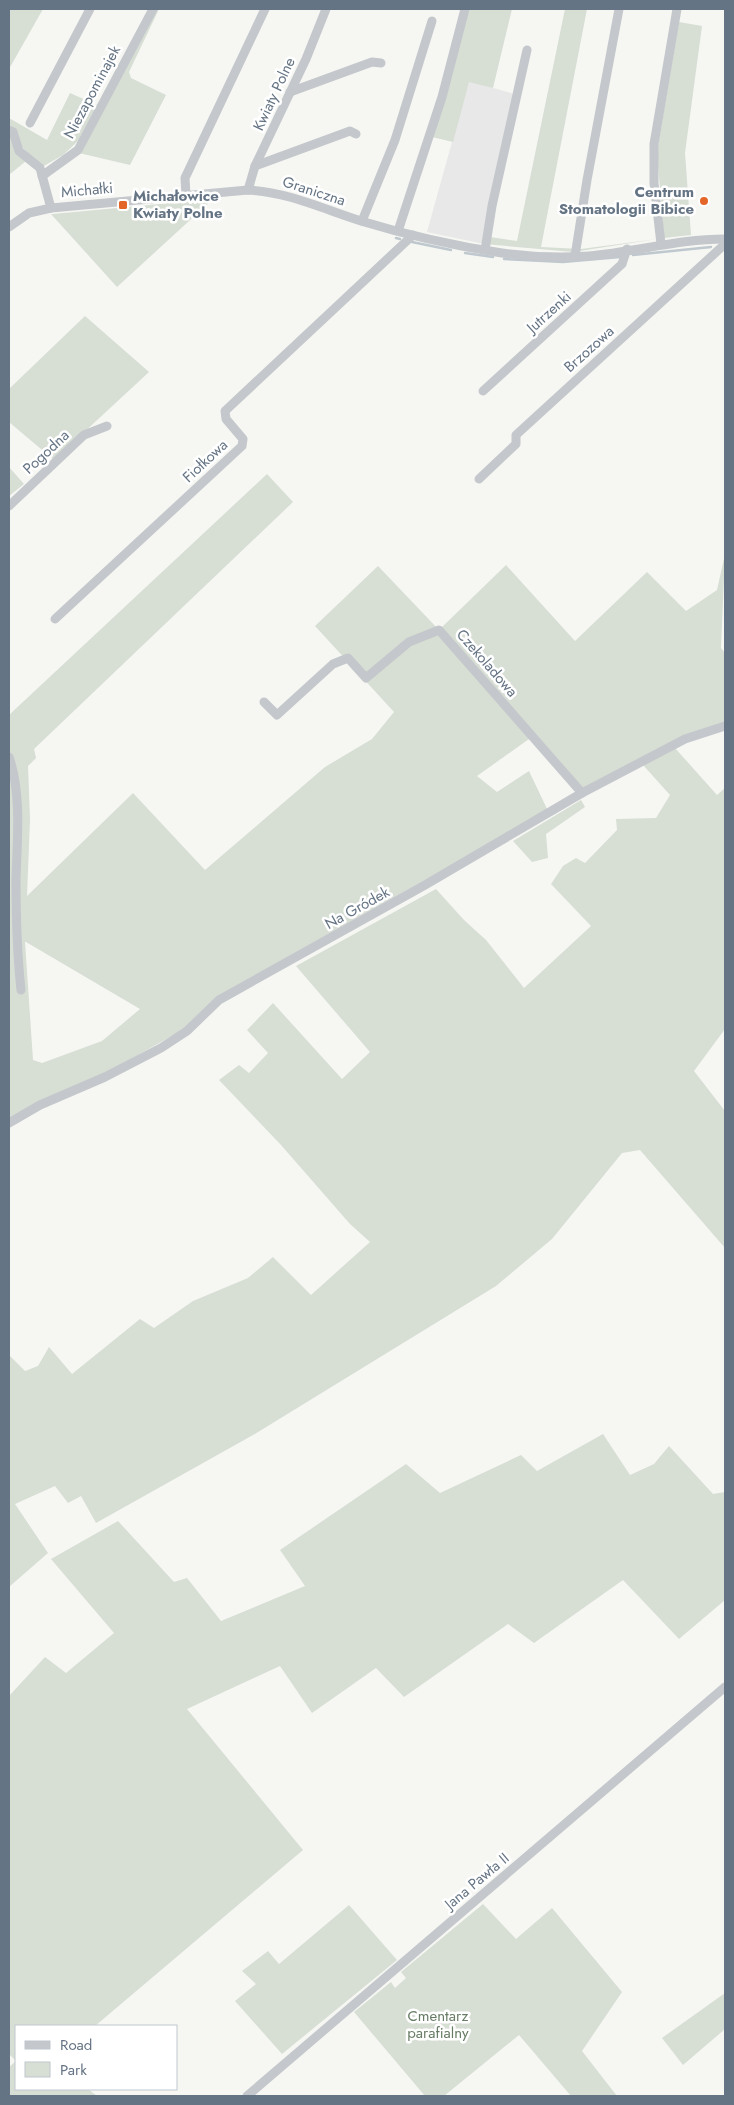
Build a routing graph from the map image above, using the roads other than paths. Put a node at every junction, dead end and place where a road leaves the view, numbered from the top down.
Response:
1 (90, 9) edge
2 (153, 9) edge
3 (265, 9) edge
4 (465, 9) edge
5 (619, 9) edge
6 (677, 9) edge
7 (327, 10) edge
8 (432, 21) dead end
9 (527, 50) dead end
10 (381, 63) dead end
11 (290, 92) junction
12 (30, 123) dead end
13 (9, 130) edge
14 (356, 134) dead end
15 (255, 166) junction
16 (42, 176) junction
17 (248, 190) junction
18 (186, 195) junction
19 (51, 208) junction
20 (362, 221) junction
21 (9, 227) edge
22 (398, 231) junction
23 (413, 235) junction
24 (725, 239) edge
25 (661, 244) junction
26 (725, 244) edge
27 (627, 249) junction
28 (485, 250) junction
29 (575, 256) junction
30 (483, 391) dead end
31 (107, 426) dead end
32 (479, 479) dead end
33 (9, 506) edge
34 (55, 619) dead end
35 (264, 702) dead end
36 (725, 726) edge
37 (9, 757) edge
38 (582, 793) junction
39 (21, 990) dead end
40 (9, 1123) edge
41 (725, 1687) edge
42 (247, 2096) edge

1 - 12 street
2 - 16 street, Niezapominajek
3 - 18 street
4 - 22 street
5 - 29 street
6 - 25 street
7 - 11 street, Kwiaty Polne
8 - 20 street
9 - 28 street
10 - 11 street
11 - 15 street, Kwiaty Polne
13 - 16 street
14 - 15 street
15 - 17 street, Kwiaty Polne
16 - 19 street
17 - 18 street, Graniczna
17 - 20 street, Graniczna
18 - 19 street, Michałki
19 - 21 street, Michałki
20 - 22 street, Graniczna
22 - 23 street, Graniczna
23 - 28 street, Graniczna
23 - 34 street, Fiołkowa
24 - 25 street, Graniczna
25 - 27 street, Graniczna
26 - 32 street, Brzozowa
27 - 29 street, Graniczna
27 - 30 street, Jutrzenki
28 - 29 street, Graniczna
31 - 33 street, Pogodna
35 - 38 street, Czekoladowa
36 - 38 street, Na Gródek
37 - 39 street
38 - 40 street, Na Gródek
41 - 42 street, Jana Pawła II

